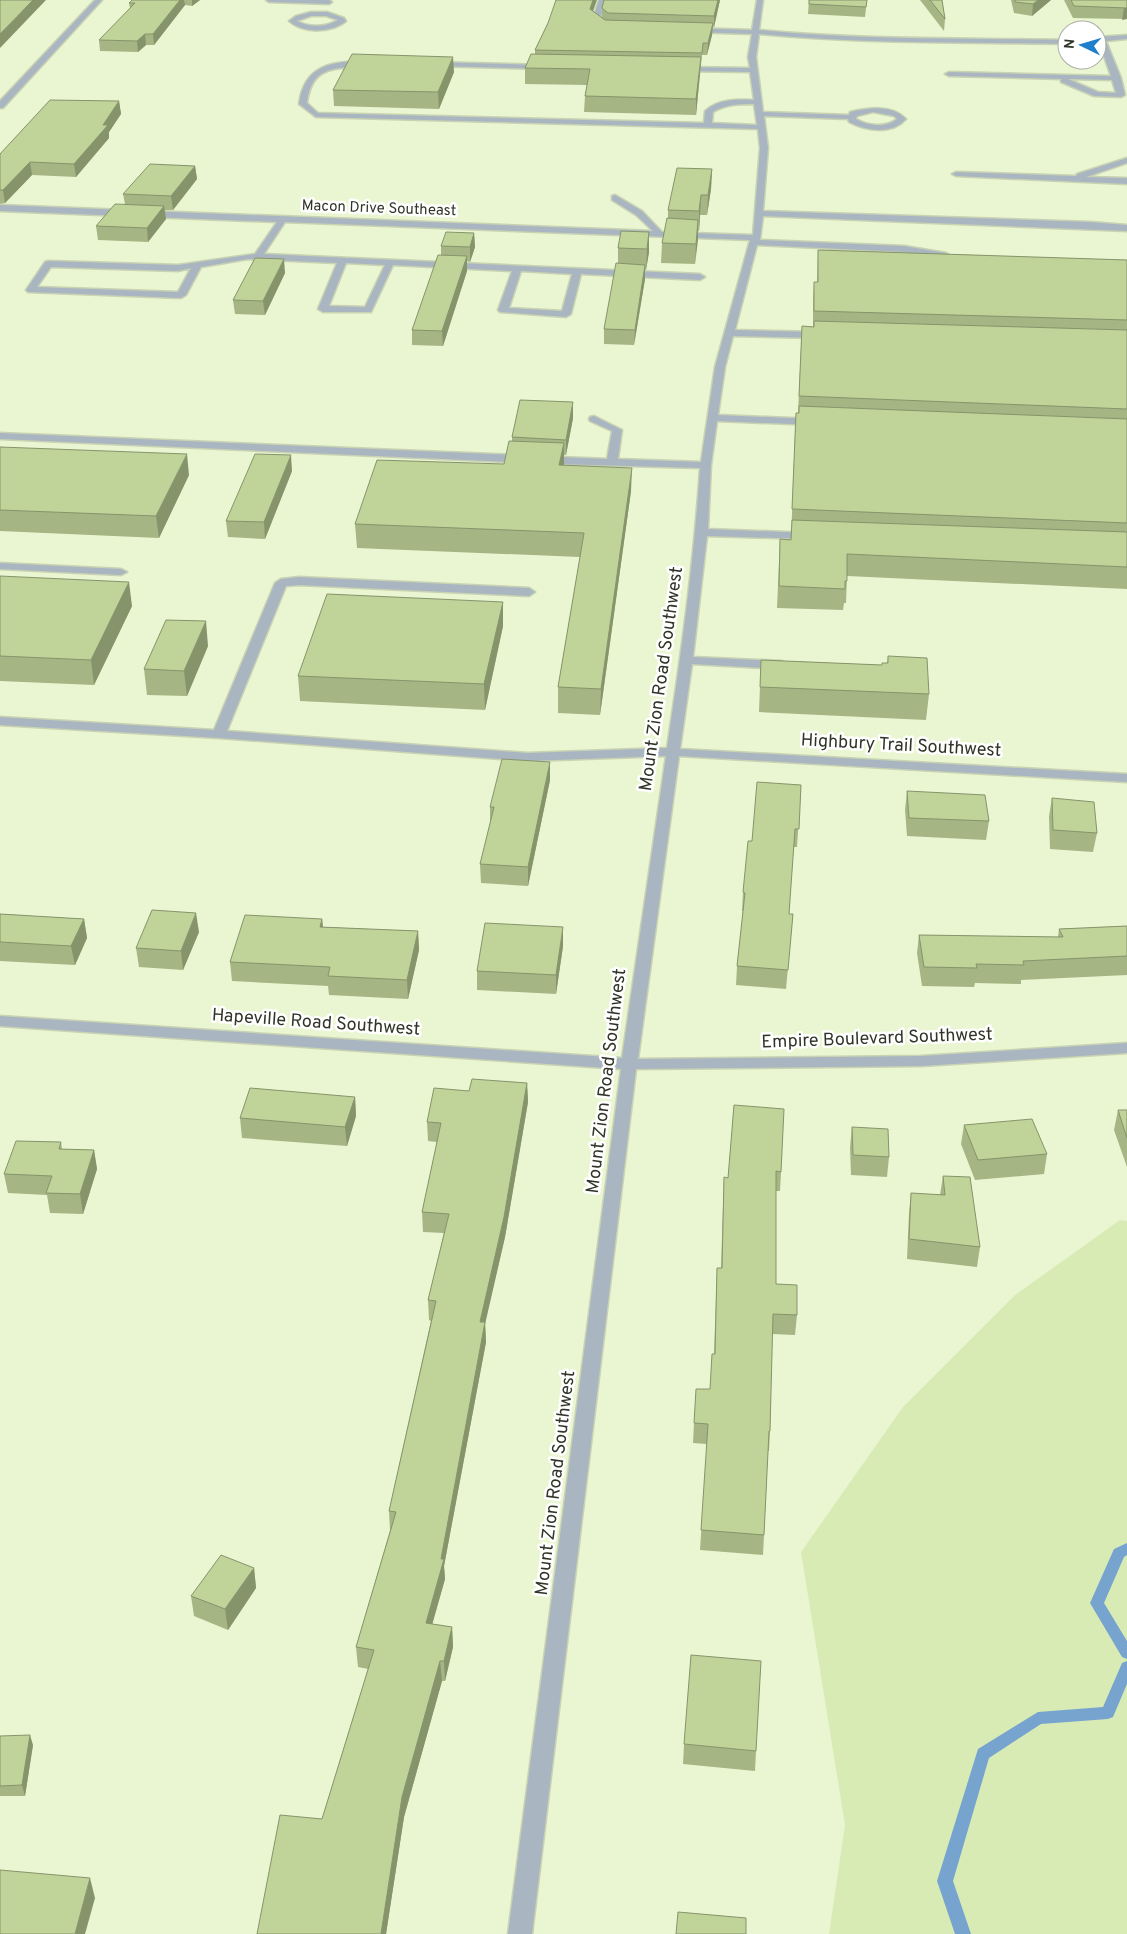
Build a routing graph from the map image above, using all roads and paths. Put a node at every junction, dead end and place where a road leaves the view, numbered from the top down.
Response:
1 (99, 0) edge
2 (269, 0) edge
3 (602, 0) edge
4 (760, 0) edge
5 (330, 1) edge
6 (319, 13) junction
7 (615, 28) edge
8 (680, 30) edge
9 (756, 32) junction
10 (1127, 37) edge
11 (1107, 38) edge
12 (1057, 42) edge
13 (1107, 55) edge
14 (375, 63) edge
15 (424, 64) edge
16 (552, 67) edge
17 (670, 69) edge
18 (754, 70) junction
19 (948, 74) dead end
20 (1056, 77) junction
21 (1117, 78) junction
22 (758, 102) junction
23 (0, 106) edge
24 (759, 114) junction
25 (851, 117) junction
26 (708, 126) junction
27 (761, 127) junction
28 (1127, 160) edge
29 (956, 174) dead end
30 (1072, 179) junction
31 (1127, 181) edge
32 (615, 198) dead end
33 (0, 208) edge
34 (759, 213) junction
35 (809, 215) junction
36 (862, 217) junction
37 (908, 218) junction
38 (283, 219) junction
39 (1127, 228) edge
40 (658, 234) junction
41 (755, 247) junction
42 (938, 256) junction
43 (956, 256) edge
44 (257, 257) junction
45 (908, 260) edge
46 (342, 261) junction
47 (390, 263) junction
48 (198, 264) junction
49 (517, 269) junction
50 (577, 271) junction
51 (700, 277) dead end
52 (729, 333) junction
53 (835, 336) edge
54 (714, 418) junction
55 (594, 419) dead end
56 (824, 422) edge
57 (0, 436) edge
58 (612, 462) junction
59 (706, 465) junction
60 (702, 532) junction
61 (819, 537) edge
62 (0, 566) edge
63 (121, 572) dead end
64 (529, 592) dead end
65 (686, 660) junction
66 (794, 666) edge
67 (0, 721) edge
68 (219, 734) junction
69 (672, 752) junction
70 (1127, 778) edge
71 (0, 1021) edge
72 (1127, 1048) edge
73 (629, 1064) junction
74 (520, 1934) edge

1 - 23 street
2 - 5 street
3 - 7 street
4 - 9 street, Mount Zion Road Southwest
5 - 6 street
6 - 6 street
8 - 9 street
9 - 12 street
9 - 18 street, Mount Zion Road Southwest
10 - 11 street
13 - 21 street
14 - 26 street
15 - 16 street
17 - 18 street
18 - 22 street, Mount Zion Road Southwest
19 - 20 street
20 - 21 street
20 - 21 street
22 - 24 street, Mount Zion Road Southwest
22 - 26 street
24 - 25 street
24 - 27 street, Mount Zion Road Southwest
25 - 25 street
26 - 27 street
27 - 34 street, Mount Zion Road Southwest
28 - 30 street
29 - 30 street
30 - 31 street
32 - 40 street
33 - 38 street, Macon Drive Southeast
34 - 35 street
34 - 41 street, Mount Zion Road Southwest
35 - 36 street
35 - 36 street
36 - 37 street
36 - 37 street
37 - 39 street
38 - 40 street, Macon Drive Southeast
38 - 44 street
40 - 41 street, Macon Drive Southeast
41 - 42 street, Macon Drive Southeast
41 - 52 street, Mount Zion Road Southwest
42 - 43 street
42 - 45 street
44 - 46 street
44 - 48 street
46 - 47 street
46 - 47 street
47 - 49 street
48 - 48 street
49 - 50 street
49 - 50 street
50 - 51 street
52 - 53 street
52 - 54 street, Mount Zion Road Southwest
54 - 56 street
54 - 59 street, Mount Zion Road Southwest
55 - 58 street
57 - 58 street
58 - 59 street
59 - 60 street, Mount Zion Road Southwest
60 - 61 street
60 - 65 street, Mount Zion Road Southwest
62 - 63 street
64 - 68 street
65 - 66 street
65 - 69 street, Mount Zion Road Southwest
67 - 68 street, Highbury Trail Southwest
68 - 69 street, Highbury Trail Southwest
69 - 70 street, Highbury Trail Southwest
69 - 73 street, Mount Zion Road Southwest
71 - 73 street, Hapeville Road Southwest
72 - 73 street, Empire Boulevard Southwest
73 - 74 street, Mount Zion Road Southwest

